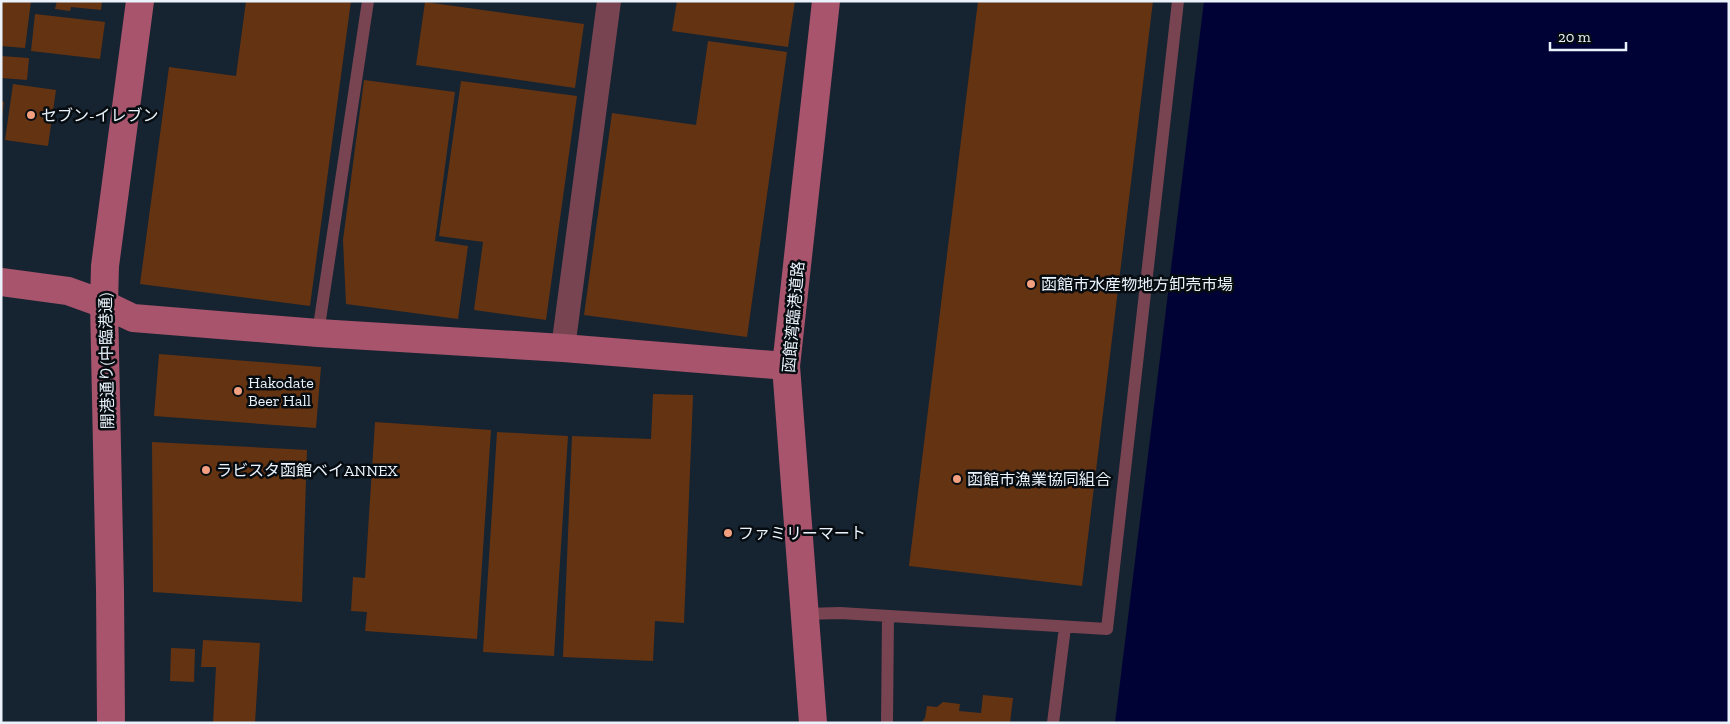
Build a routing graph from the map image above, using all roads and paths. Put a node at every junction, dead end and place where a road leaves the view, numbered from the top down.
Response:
1 (140, 1) edge
2 (368, 1) edge
3 (609, 1) edge
4 (826, 1) edge
5 (1178, 1) edge
6 (1, 282) edge
7 (104, 304) junction
8 (318, 333) junction
9 (563, 348) junction
10 (786, 366) junction
11 (805, 614) junction
12 (888, 616) junction
13 (1065, 627) junction
14 (111, 723) edge
15 (813, 723) edge
16 (887, 723) edge
17 (1053, 723) edge

1 - 7 street, 開港通り(中臨港通)
2 - 8 lane
3 - 9 street
4 - 10 street, 函館湾臨港道路
5 - 13 lane
6 - 7 street
7 - 8 street
7 - 14 street, 開港通り(中臨港通)
8 - 9 street
9 - 10 street
10 - 11 street, 函館湾臨港道路
11 - 12 lane
11 - 15 street, 函館湾臨港道路
12 - 13 lane
12 - 16 lane
13 - 17 lane

